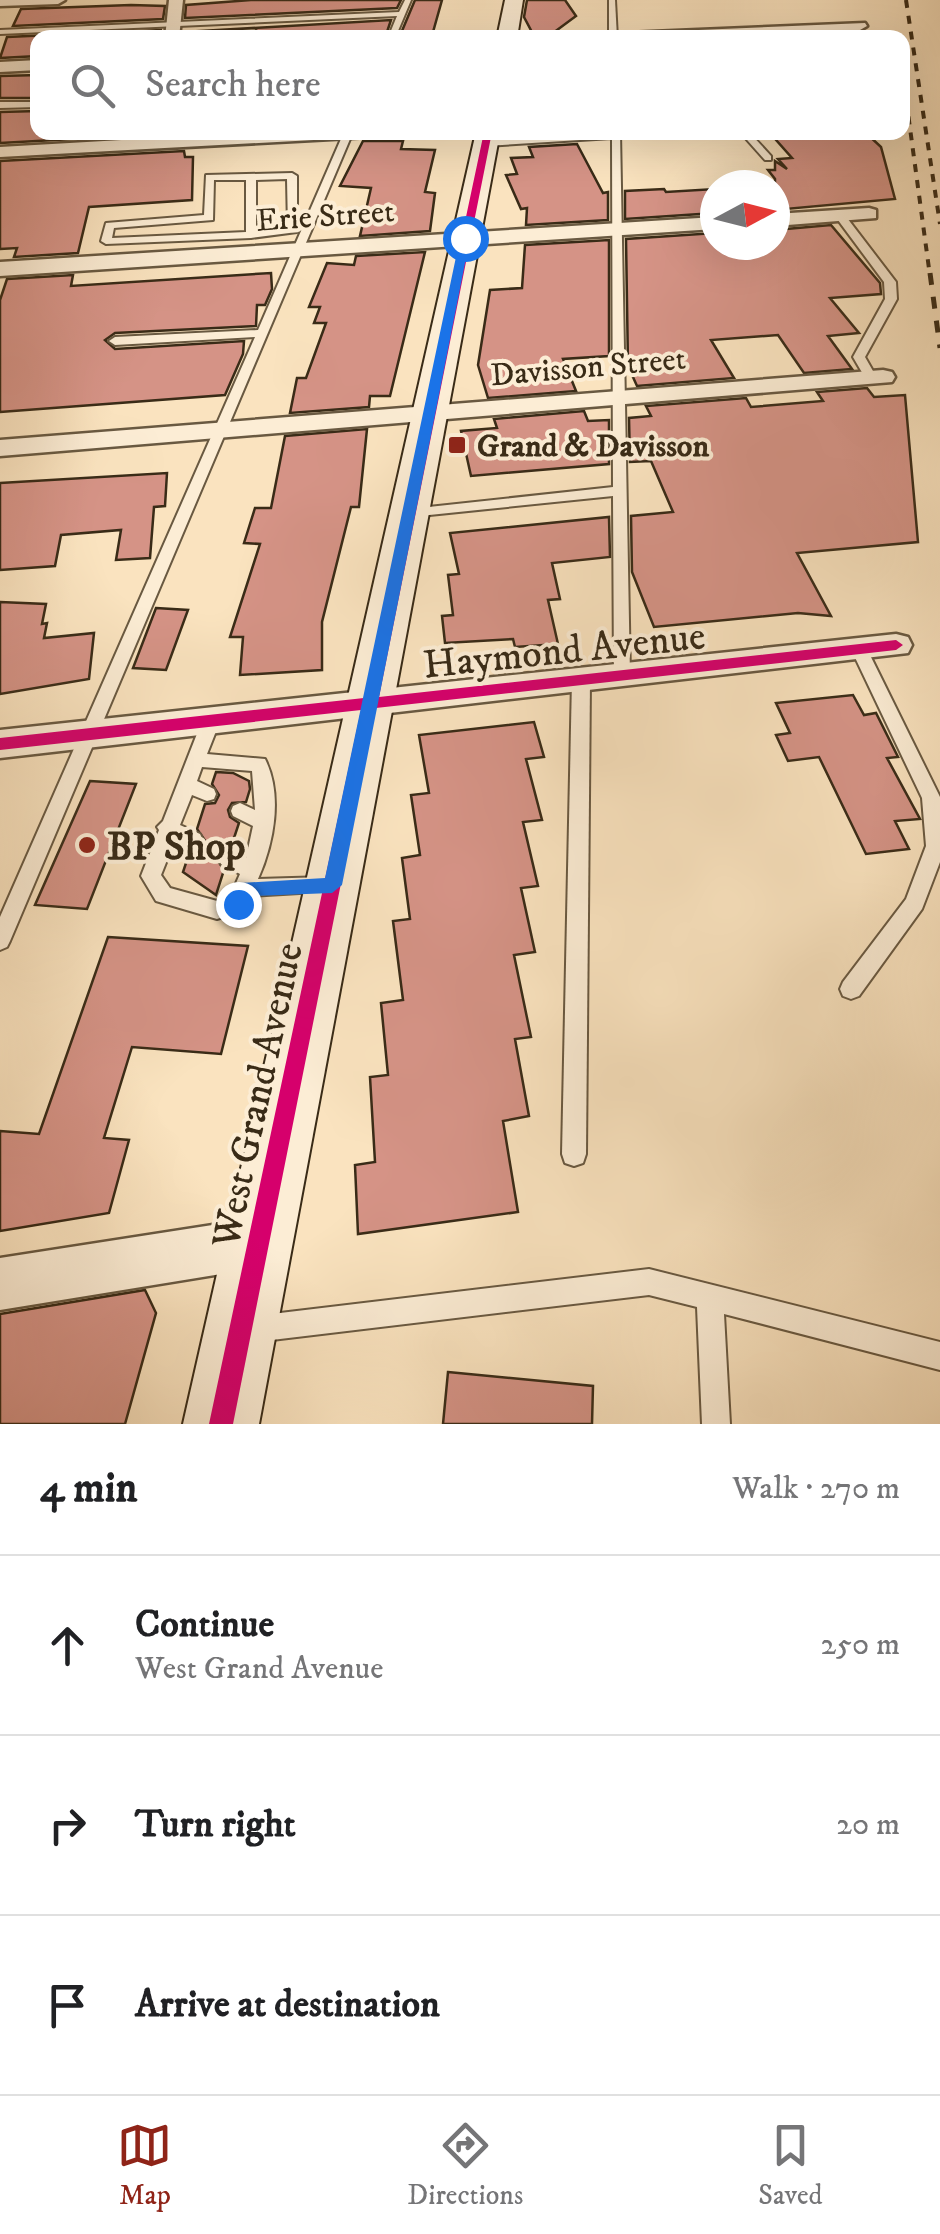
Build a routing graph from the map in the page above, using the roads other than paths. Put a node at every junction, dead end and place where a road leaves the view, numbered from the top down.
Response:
1 (58, 0) edge
2 (176, 0) edge
3 (408, 0) edge
4 (514, 0) edge
5 (612, 0) edge
6 (0, 2) edge
7 (402, 14) junction
8 (173, 30) edge
9 (186, 30) edge
10 (395, 30) edge
11 (508, 30) edge
12 (613, 30) edge
13 (0, 32) edge
14 (30, 32) edge
15 (30, 65) edge
16 (0, 67) edge
17 (30, 104) edge
18 (0, 106) edge
19 (139, 140) edge
20 (346, 140) edge
21 (487, 140) edge
22 (616, 140) edge
23 (751, 140) edge
24 (0, 152) edge
25 (768, 158) dead end
26 (251, 177) junction
27 (869, 214) dead end
28 (840, 216) junction
29 (208, 218) junction
30 (790, 219) edge
31 (700, 224) edge
32 (616, 229) junction
33 (251, 235) junction
34 (465, 238) junction
35 (215, 246) junction
36 (300, 249) junction
37 (0, 269) edge
38 (263, 333) junction
39 (115, 341) dead end
40 (877, 377) joint
41 (618, 398) junction
42 (429, 414) junction
43 (221, 430) junction
44 (0, 448) edge
45 (620, 491) junction
46 (409, 513) junction
47 (896, 645) dead end
48 (859, 649) junction
49 (622, 676) junction
50 (581, 680) junction
51 (370, 704) junction
52 (210, 721) junction
53 (88, 734) junction
54 (0, 744) edge
55 (195, 760) junction
56 (185, 783) junction
57 (207, 794) dead end
58 (240, 811) dead end
59 (262, 822) junction
60 (168, 828) junction
61 (192, 840) dead end
62 (228, 858) dead end
63 (249, 880) junction
64 (332, 885) junction
65 (0, 941) edge
66 (850, 989) dead end
67 (574, 1154) dead end
68 (258, 1244) junction
69 (0, 1284) edge
70 (710, 1298) junction
71 (240, 1331) junction
72 (940, 1356) edge
73 (221, 1424) edge
74 (716, 1424) edge

1 - 6 street
2 - 8 street
3 - 7 lane
4 - 11 main road
5 - 12 lane
7 - 9 lane
7 - 10 lane
13 - 14 lane
15 - 16 street
17 - 18 lane
19 - 24 street
20 - 36 lane
21 - 34 main road, West Grand Avenue
22 - 32 lane
23 - 25 lane
26 - 29 lane
26 - 33 lane
26 - 33 lane
27 - 28 street
28 - 30 street
28 - 40 lane
29 - 35 lane
29 - 35 lane
31 - 32 street, Erie Street
32 - 34 street, Erie Street
32 - 41 lane
33 - 35 lane
34 - 36 street, Erie Street
34 - 42 main road, West Grand Avenue
35 - 36 street, Erie Street
35 - 37 street, Erie Street
36 - 38 lane
38 - 39 lane
38 - 43 lane
40 - 41 street, Davisson Street
41 - 42 street, Davisson Street
41 - 45 lane
42 - 43 street, Davisson Street
42 - 46 main road, West Grand Avenue
43 - 44 street, Davisson Street
43 - 53 lane
45 - 46 lane
45 - 49 lane
46 - 51 main road, West Grand Avenue
47 - 48 street, Haymond Avenue
48 - 49 street, Haymond Avenue
48 - 66 lane
49 - 50 street, Haymond Avenue
50 - 51 street, Haymond Avenue
50 - 67 lane
51 - 52 street, Haymond Avenue
51 - 64 main road, West Grand Avenue
52 - 53 street, Haymond Avenue
52 - 55 lane
53 - 54 street, Haymond Avenue
53 - 65 lane
55 - 56 lane
55 - 59 lane
56 - 57 lane
56 - 60 lane
58 - 59 lane
59 - 63 lane
60 - 61 lane
60 - 63 lane
62 - 63 lane
63 - 64 lane
64 - 68 main road, West Grand Avenue
68 - 69 street
68 - 71 main road, West Grand Avenue
70 - 71 lane
70 - 72 lane
70 - 74 lane
71 - 73 main road, West Grand Avenue

